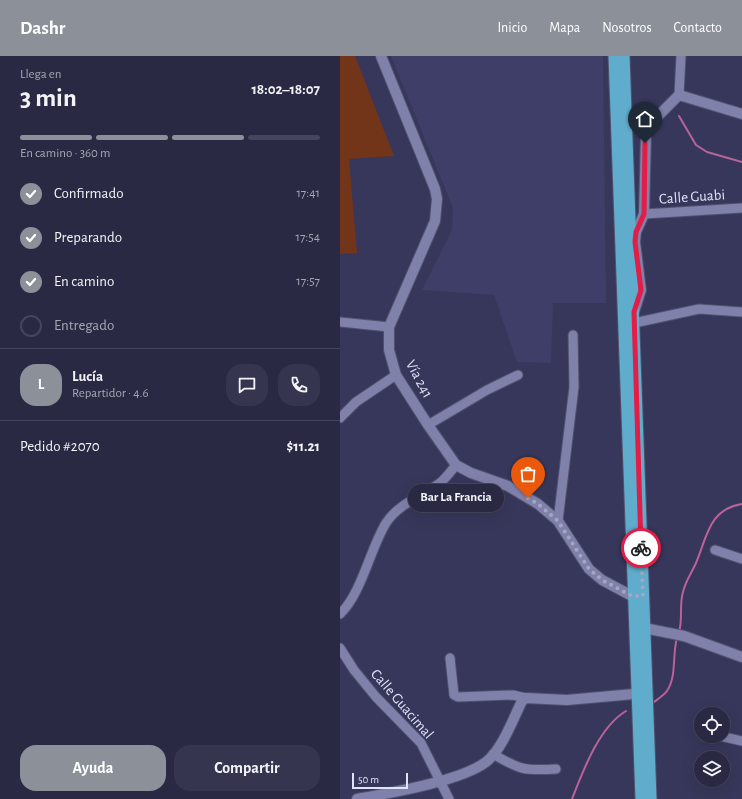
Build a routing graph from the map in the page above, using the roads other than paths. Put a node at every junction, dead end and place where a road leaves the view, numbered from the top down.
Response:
1 (381, 56) edge
2 (614, 56) edge
3 (624, 56) edge
4 (681, 56) edge
5 (679, 95) junction
6 (742, 114) edge
7 (742, 208) edge
8 (644, 214) junction
9 (742, 312) edge
10 (634, 317) junction
11 (340, 322) edge
12 (389, 327) junction
13 (573, 335) dead end
14 (396, 375) junction
15 (518, 375) dead end
16 (340, 418) edge
17 (428, 425) junction
18 (456, 465) junction
19 (558, 521) junction
20 (714, 550) dead end
21 (742, 559) edge
22 (638, 596) junction
23 (340, 614) edge
24 (644, 628) junction
25 (340, 648) edge
26 (742, 657) edge
27 (450, 658) dead end
28 (635, 693) junction
29 (647, 693) junction
30 (526, 698) junction
31 (730, 738) edge
32 (742, 741) edge
33 (494, 754) junction
34 (556, 770) dead end
35 (440, 781) junction
36 (358, 799) edge
37 (449, 799) edge
38 (641, 799) edge
39 (651, 799) edge

1 - 12 street, Vía 241
2 - 22 highway
3 - 10 highway
4 - 5 street
5 - 6 street
5 - 8 street
7 - 8 street, Calle Guabi
8 - 10 street
9 - 10 street
10 - 22 highway
11 - 12 street
12 - 14 street, Vía 241
13 - 19 street
14 - 16 street
14 - 17 street, Vía 241
15 - 17 street
17 - 18 street, Vía 241
18 - 19 street, Vía 241
18 - 23 street
19 - 22 street, Vía 241
20 - 21 street
22 - 24 highway
22 - 28 highway
24 - 26 street
24 - 29 highway
25 - 35 street, Calle Guacimal
27 - 30 street
28 - 29 street
28 - 30 street
28 - 38 highway
29 - 39 highway
30 - 33 street
31 - 32 street
33 - 34 street
33 - 35 street
35 - 36 street
35 - 37 street, Calle Guacimal

